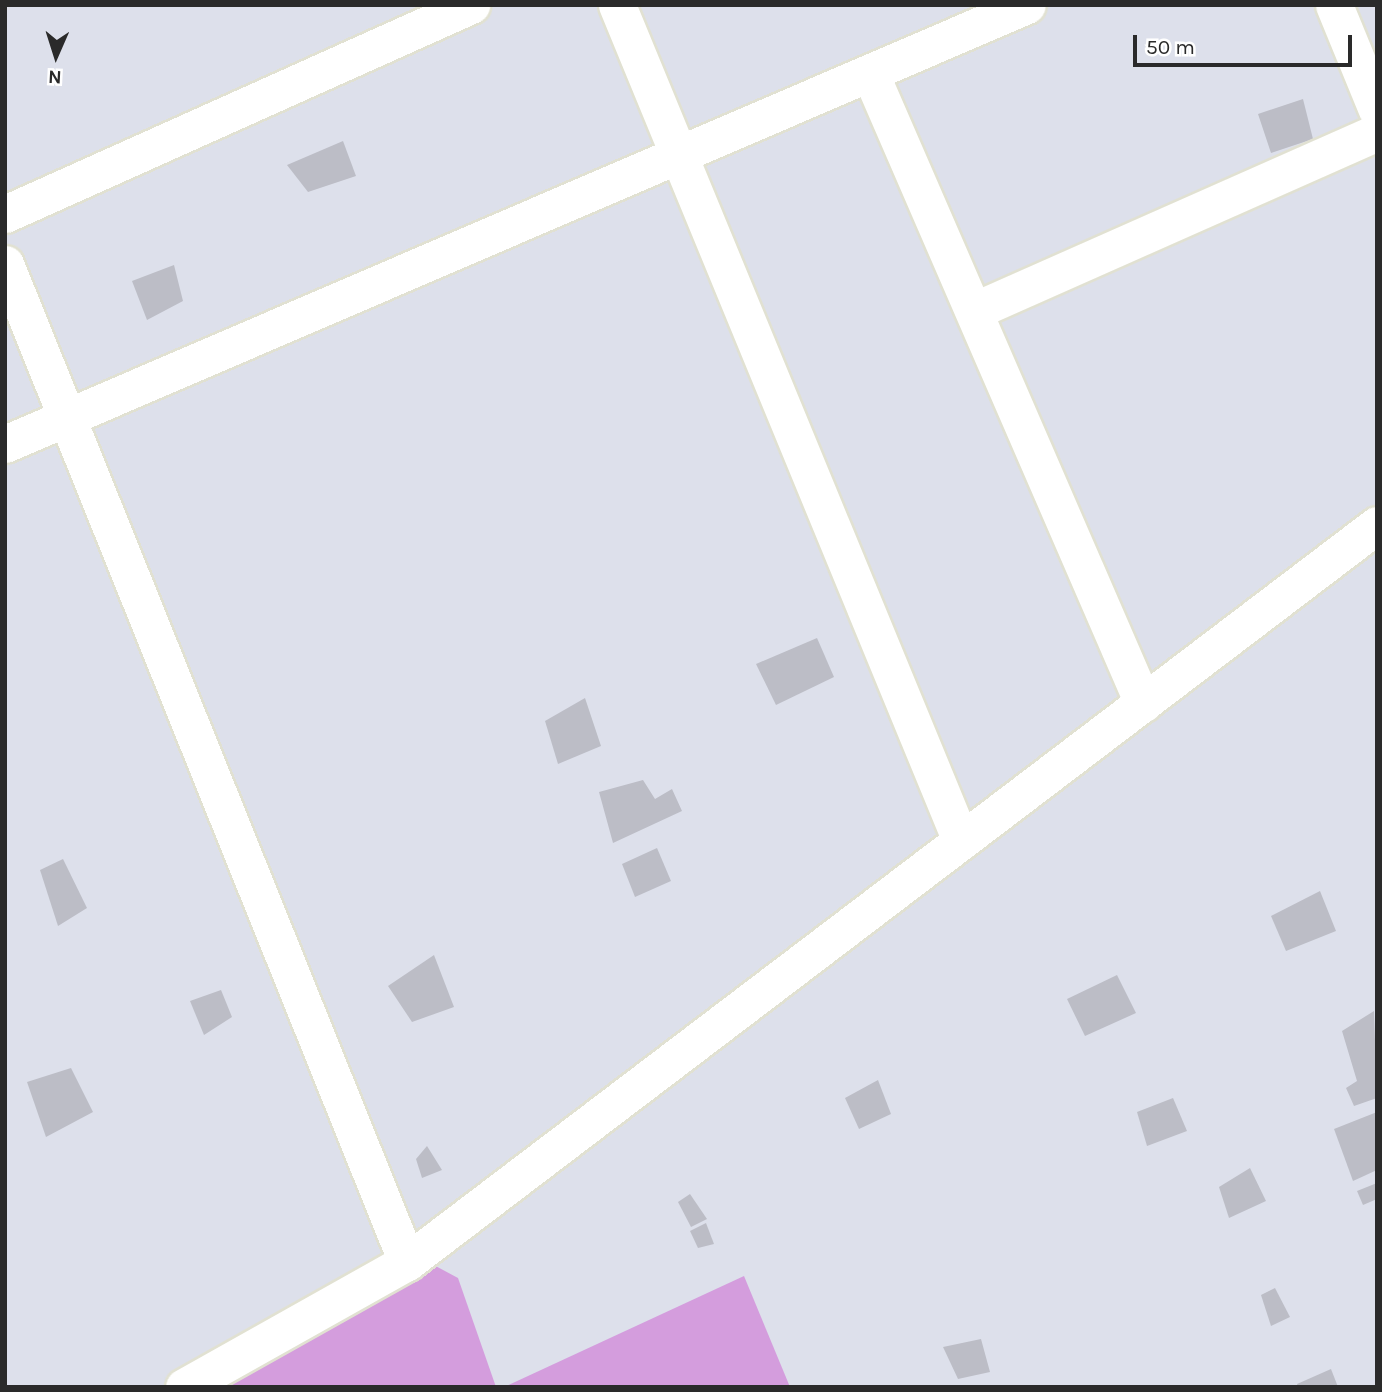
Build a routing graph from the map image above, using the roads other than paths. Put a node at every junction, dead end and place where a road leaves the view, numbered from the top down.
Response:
1 (471, 5) edge
2 (617, 5) edge
3 (1027, 5) edge
4 (1334, 5) edge
5 (870, 73) junction
6 (1377, 110) edge
7 (1377, 132) edge
8 (679, 155) junction
9 (5, 214) edge
10 (5, 264) edge
11 (975, 310) junction
12 (67, 417) junction
13 (5, 444) edge
14 (1377, 525) edge
15 (1143, 703) junction
16 (961, 842) junction
17 (407, 1262) junction
18 (184, 1387) edge

1 - 9 street
2 - 8 street
3 - 5 street
4 - 6 street
5 - 8 street
5 - 11 street
7 - 11 street
8 - 12 street
8 - 16 street
10 - 12 street
11 - 15 street
12 - 13 street
12 - 17 street
14 - 15 street
15 - 16 street
16 - 17 street
17 - 18 street

